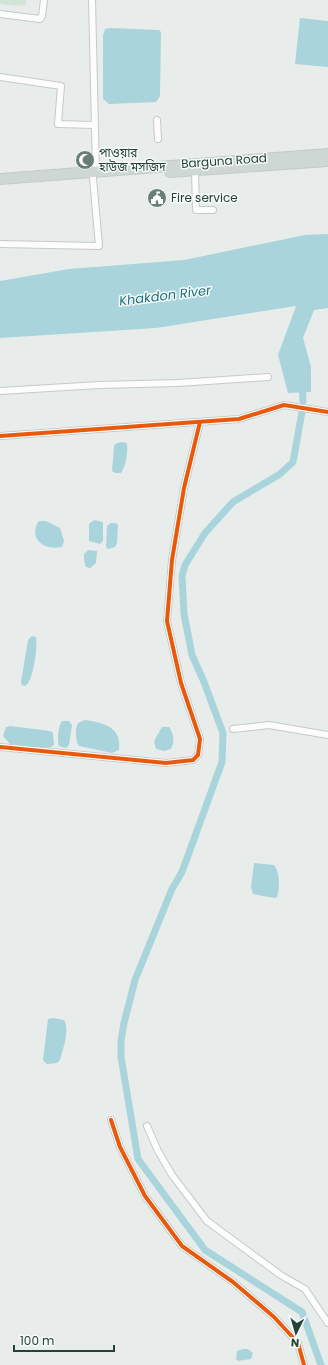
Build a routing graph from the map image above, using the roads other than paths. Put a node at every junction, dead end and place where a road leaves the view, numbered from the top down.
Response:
1 (44, 0) edge
2 (92, 0) edge
3 (0, 14) edge
4 (0, 77) edge
5 (158, 120) dead end
6 (94, 125) junction
7 (158, 139) dead end
8 (328, 154) edge
9 (328, 161) edge
10 (195, 171) junction
11 (94, 175) junction
12 (0, 179) edge
13 (0, 185) edge
14 (213, 210) dead end
15 (0, 244) edge
16 (268, 377) dead end
17 (0, 391) edge
18 (328, 412) edge
19 (200, 422) junction
20 (0, 436) edge
21 (233, 729) dead end
22 (328, 735) edge
23 (0, 747) edge
24 (111, 1120) dead end
25 (147, 1126) dead end
26 (328, 1323) edge
27 (304, 1365) edge

1 - 3 street
2 - 6 street
4 - 6 street
5 - 7 street
6 - 11 street
8 - 11 main road, Barguna Road
9 - 10 main road, Barguna Road
10 - 11 main road, Barguna Road
10 - 14 street
11 - 12 main road, Barguna Road
11 - 13 main road, Barguna Road
11 - 15 street
16 - 17 street
18 - 19 street
19 - 20 street
19 - 23 street
21 - 22 street
24 - 27 street
25 - 26 street

